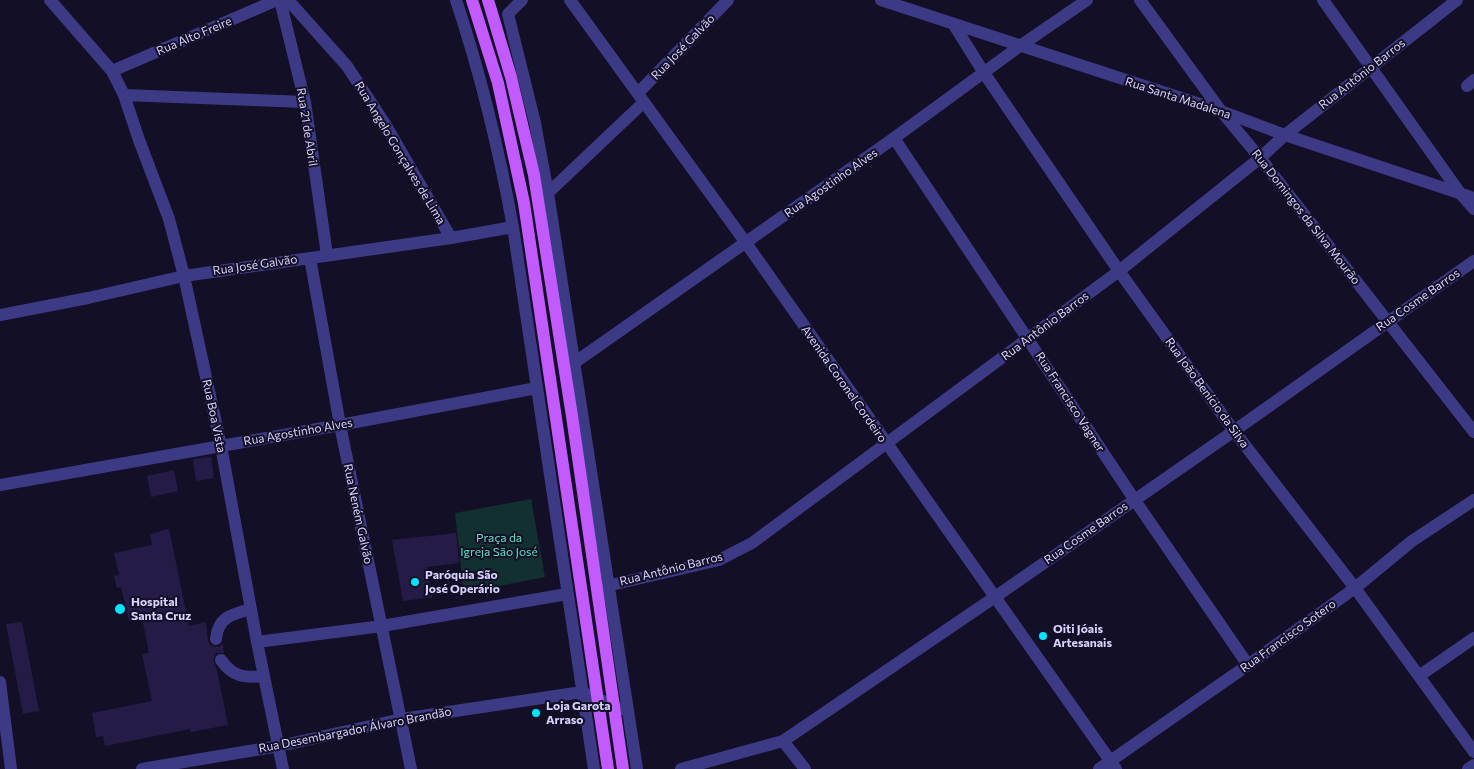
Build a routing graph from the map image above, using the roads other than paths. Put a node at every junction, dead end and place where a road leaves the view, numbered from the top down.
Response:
1 (50, 0) edge
2 (278, 0) edge
3 (288, 0) edge
4 (456, 0) edge
5 (472, 0) edge
6 (488, 0) edge
7 (522, 0) edge
8 (570, 0) edge
9 (728, 0) edge
10 (881, 0) edge
11 (1087, 0) edge
12 (1140, 0) edge
13 (1323, 0) edge
14 (1457, 0) edge
15 (954, 25) junction
16 (1020, 46) junction
17 (1370, 67) junction
18 (112, 71) junction
19 (984, 73) junction
20 (517, 74) junction
21 (498, 83) junction
22 (484, 89) junction
23 (124, 95) junction
24 (641, 97) junction
25 (305, 102) junction
26 (1221, 111) junction
27 (1285, 135) junction
28 (894, 138) junction
29 (1260, 158) junction
30 (548, 193) junction
31 (1460, 193) junction
32 (1474, 198) edge
33 (1474, 209) edge
34 (513, 227) junction
35 (451, 238) junction
36 (746, 243) junction
37 (327, 255) junction
38 (310, 258) junction
39 (1474, 260) edge
40 (1119, 271) junction
41 (184, 276) junction
42 (0, 315) edge
43 (1388, 321) junction
44 (1028, 339) junction
45 (574, 363) junction
46 (537, 388) junction
47 (572, 416) junction
48 (555, 419) junction
49 (340, 425) junction
50 (1234, 431) junction
51 (1474, 432) edge
52 (886, 444) junction
53 (221, 446) junction
54 (0, 485) edge
55 (1134, 499) junction
56 (1474, 500) edge
57 (604, 586) junction
58 (1355, 588) junction
59 (567, 594) junction
60 (995, 597) junction
61 (251, 609) junction
62 (382, 626) junction
63 (1474, 638) edge
64 (216, 639) dead end
65 (257, 642) junction
66 (221, 660) dead end
67 (1248, 665) junction
68 (264, 676) junction
69 (1419, 676) junction
70 (0, 682) edge
71 (582, 692) junction
72 (597, 699) junction
73 (613, 705) junction
74 (628, 712) junction
75 (402, 719) junction
76 (783, 741) junction
77 (279, 746) junction
78 (1474, 752) edge
79 (732, 763) edge
80 (1113, 765) edge
81 (1474, 765) edge
82 (11, 769) edge
83 (142, 769) edge
84 (283, 769) edge
85 (412, 769) edge
86 (594, 769) edge
87 (608, 769) edge
88 (623, 769) edge
89 (637, 769) edge
90 (681, 769) edge
91 (805, 769) edge
92 (1098, 769) edge
93 (1468, 769) edge

1 - 18 street, Rua Boa Vista
2 - 18 street, Rua Alto Freire
2 - 25 street, Rua 21 de Abril
3 - 35 street, Rua Angelo Gonçalves de Lima
4 - 22 street
5 - 21 main road
6 - 20 main road
7 - 20 street
8 - 24 street, Avenida Coronel Cordeiro
9 - 24 street, Rua José Galvão
10 - 15 street, Rua Santa Madalena
11 - 16 street, Rua Agostinho Alves
12 - 26 street, Rua Domingos da Silva Mourão
13 - 17 street
14 - 17 street, Rua Antônio Barros
15 - 16 street, Rua Santa Madalena
15 - 19 street, Rua João Benício da Silva
16 - 19 street, Rua Agostinho Alves
16 - 26 street, Rua Santa Madalena
17 - 27 street, Rua Antônio Barros
17 - 31 street
18 - 23 street, Rua Boa Vista
19 - 28 street, Rua Agostinho Alves
19 - 40 street, Rua João Benício da Silva
20 - 21 street
20 - 30 street
20 - 47 main road
21 - 22 street
21 - 48 main road
22 - 34 street
23 - 25 street
23 - 41 street, Rua Boa Vista
24 - 30 street, Rua José Galvão
24 - 36 street, Avenida Coronel Cordeiro
25 - 37 street, Rua 21 de Abril
26 - 27 street, Rua Santa Madalena
26 - 29 street, Rua Domingos da Silva Mourão
27 - 29 street, Rua Antônio Barros
27 - 31 street, Rua Santa Madalena
28 - 36 street, Rua Agostinho Alves
28 - 44 street, Rua Francisco Vagner
29 - 40 street, Rua Antônio Barros
29 - 43 street, Rua Domingos da Silva Mourão
30 - 45 street
31 - 32 street, Rua Santa Madalena
31 - 33 street
34 - 35 street, Rua José Galvão
34 - 46 street
35 - 37 street, Rua José Galvão
36 - 45 street, Rua Agostinho Alves
36 - 52 street, Avenida Coronel Cordeiro
37 - 38 street, Rua José Galvão
38 - 41 street, Rua José Galvão
38 - 49 street, Rua Neném Galvão
39 - 43 street, Rua Cosme Barros
40 - 44 street, Rua Antônio Barros
40 - 50 street, Rua João Benício da Silva
41 - 42 street, Rua José Galvão
41 - 53 street, Rua Boa Vista
43 - 50 street, Rua Cosme Barros
43 - 51 street, Rua Domingos da Silva Mourão
44 - 52 street, Rua Antônio Barros
44 - 55 street, Rua Francisco Vagner
45 - 57 street
46 - 49 street, Rua Agostinho Alves
46 - 59 street
47 - 48 main road
47 - 57 main road
48 - 72 main road
49 - 53 street, Rua Agostinho Alves
49 - 62 street, Rua Neném Galvão
50 - 55 street, Rua Cosme Barros
50 - 58 street, Rua João Benício da Silva
52 - 57 street, Rua Antônio Barros
52 - 60 street, Avenida Coronel Cordeiro
53 - 54 street, Rua Agostinho Alves
53 - 61 street, Rua Boa Vista
55 - 60 street, Rua Cosme Barros
55 - 67 street, Rua Francisco Vagner
56 - 58 street, Rua Francisco Sotero
57 - 73 main road
57 - 74 street
58 - 67 street, Rua Francisco Sotero
58 - 69 street, Rua João Benício da Silva
59 - 62 street
59 - 71 street
60 - 76 street, Rua Cosme Barros
60 - 80 street, Avenida Coronel Cordeiro
61 - 64 street
61 - 65 street, Rua Boa Vista
62 - 65 street
62 - 75 street, Rua Neném Galvão
63 - 69 street
65 - 68 street, Rua Boa Vista
66 - 68 street
67 - 80 street, Rua Francisco Sotero
68 - 77 street, Rua Boa Vista
69 - 78 street, Rua João Benício da Silva
70 - 82 street
71 - 72 street
71 - 75 street, Rua Desembargador Álvaro Brandão
71 - 86 street
72 - 73 street
72 - 87 main road
73 - 74 street
73 - 88 main road
74 - 89 street
75 - 77 street, Rua Desembargador Álvaro Brandão
75 - 85 street, Rua Neném Galvão
76 - 79 street, Rua Cosme Barros
76 - 91 street
77 - 83 street, Rua Desembargador Álvaro Brandão
77 - 84 street, Rua Boa Vista
79 - 90 street, Rua Cosme Barros
80 - 92 street, Rua Francisco Sotero
81 - 93 street

